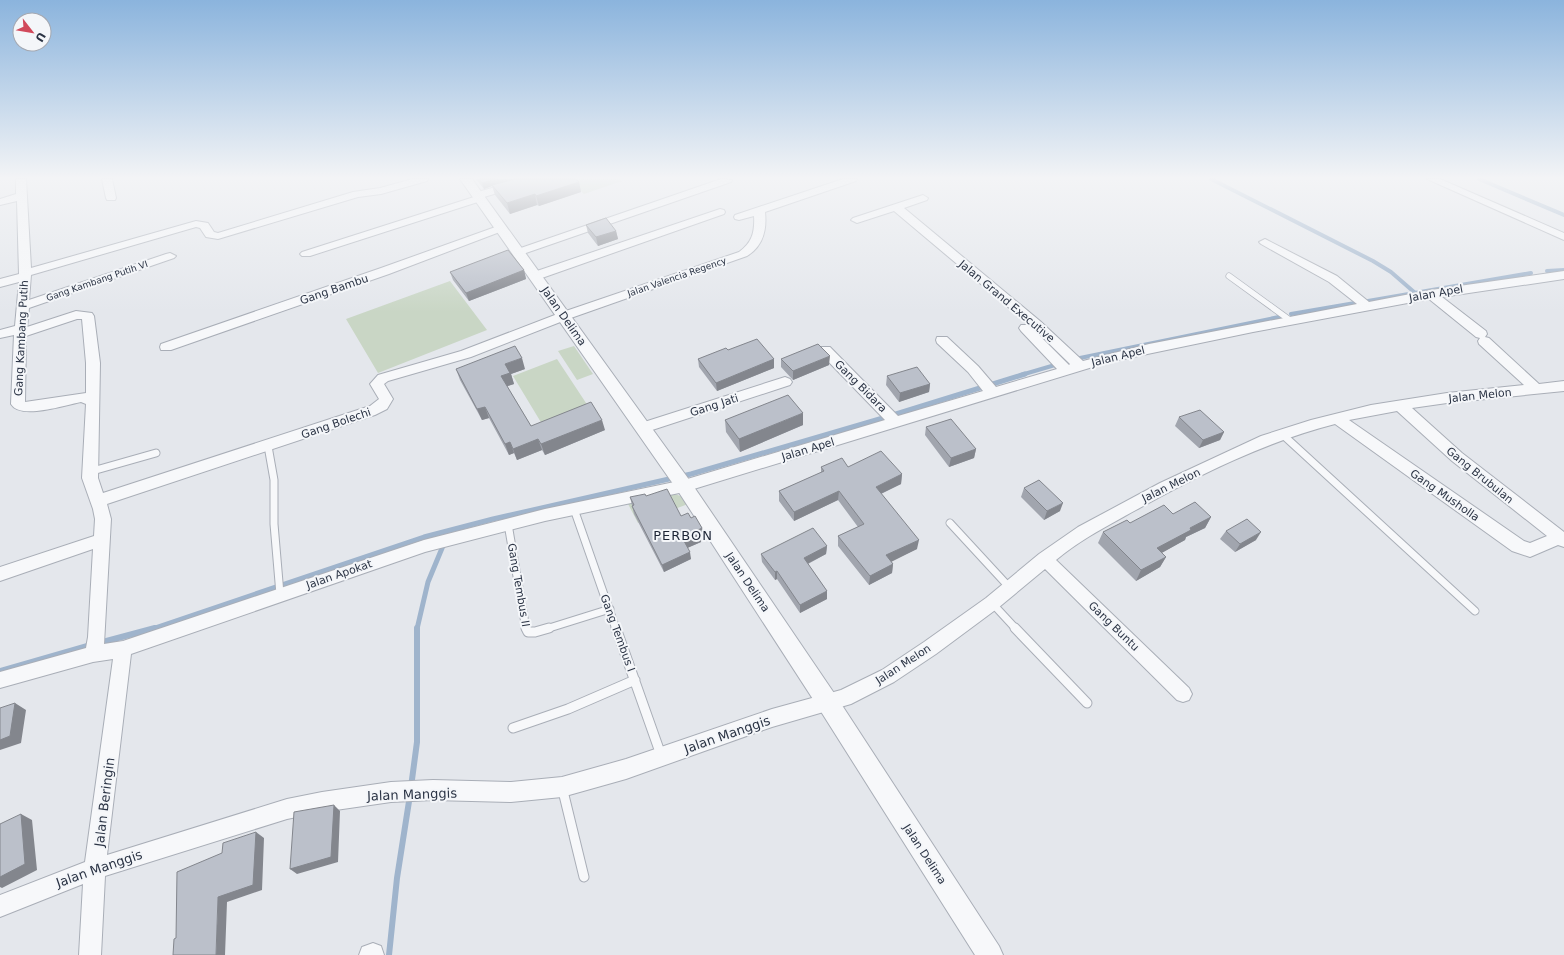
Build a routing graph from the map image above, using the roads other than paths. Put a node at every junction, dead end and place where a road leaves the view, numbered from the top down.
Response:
1 (22, 224) edge
2 (199, 224) edge
3 (202, 224) edge
4 (259, 224) edge
5 (398, 224) edge
6 (498, 224) edge
7 (601, 224) edge
8 (687, 224) edge
9 (761, 224) edge
10 (908, 224) edge
11 (1533, 224) edge
12 (501, 228) junction
13 (1564, 237) edge
14 (1265, 242) dead end
15 (519, 252) junction
16 (306, 254) dead end
17 (170, 256) dead end
18 (25, 274) junction
19 (535, 276) junction
20 (1229, 276) dead end
21 (1563, 276) edge
22 (0, 283) edge
23 (1431, 294) junction
24 (23, 306) junction
25 (1367, 306) junction
26 (564, 316) junction
27 (1291, 321) junction
28 (20, 331) junction
29 (0, 334) edge
30 (942, 340) dead end
31 (166, 347) dead end
32 (825, 350) edge
33 (1056, 350) junction
34 (1080, 366) junction
35 (1066, 370) junction
36 (785, 382) dead end
37 (1564, 386) edge
38 (989, 388) junction
39 (1536, 389) junction
40 (93, 403) junction
41 (1399, 405) junction
42 (1336, 418) junction
43 (896, 423) junction
44 (643, 428) junction
45 (1282, 434) junction
46 (268, 446) junction
47 (156, 453) dead end
48 (89, 472) junction
49 (679, 479) junction
50 (98, 501) junction
51 (574, 509) junction
52 (950, 523) dead end
53 (508, 524) junction
54 (1562, 539) edge
55 (101, 540) junction
56 (1045, 559) junction
57 (0, 574) edge
58 (1010, 588) junction
59 (279, 589) junction
60 (992, 603) junction
61 (610, 609) junction
62 (1475, 611) dead end
63 (95, 647) junction
64 (123, 649) junction
65 (0, 680) edge
66 (635, 680) junction
67 (1184, 694) dead end
68 (828, 703) junction
69 (1087, 703) dead end
70 (513, 728) dead end
71 (662, 757) junction
72 (562, 787) junction
73 (95, 869) junction
74 (584, 877) dead end
75 (0, 906) edge
76 (90, 955) edge
77 (990, 955) edge

1 - 18 street, Gang Kambang Putih
2 - 18 street
3 - 4 street
5 - 16 street
6 - 12 street, Jalan Delima
7 - 15 street
8 - 19 street
9 - 26 street, Jalan Valencia Regency
10 - 33 street, Jalan Grand Executive
11 - 13 street
12 - 15 street, Jalan Delima
12 - 31 street, Gang Bambu
14 - 25 street
15 - 19 street, Jalan Delima
17 - 24 street, Gang Kambang Putih VI
18 - 22 street
18 - 24 street, Gang Kambang Putih
19 - 26 street, Jalan Delima
20 - 27 lane
21 - 23 street, Jalan Apel
23 - 25 street, Jalan Apel
23 - 39 street
24 - 28 street, Gang Kambang Putih
25 - 27 street, Jalan Apel
26 - 44 street, Jalan Delima
26 - 46 street, Gang Bolechi
27 - 34 street, Jalan Apel
28 - 29 street
28 - 40 street, Gang Kambang Putih
28 - 40 street
30 - 38 street
32 - 43 street, Gang Bidara
33 - 34 street, Jalan Grand Executive
33 - 35 street, Jalan Grand Executive
34 - 35 street, Jalan Apel
35 - 38 street, Jalan Apel
36 - 44 street, Gang Jati
37 - 39 street, Jalan Melon
38 - 43 street, Jalan Apel
39 - 41 street, Jalan Melon
40 - 48 street
41 - 42 street, Jalan Melon
41 - 54 street, Gang Brubulan
42 - 45 street, Jalan Melon
42 - 54 street, Gang Musholla
43 - 49 street, Jalan Apel
44 - 49 street, Jalan Delima
45 - 56 street, Jalan Melon
45 - 62 lane
46 - 50 street, Gang Bolechi
46 - 59 lane
47 - 48 lane
48 - 50 street
49 - 51 street, Jalan Apokat
49 - 68 street, Jalan Delima
50 - 55 street
51 - 53 street, Jalan Apokat
51 - 61 lane, Gang Tembus I
52 - 58 lane
53 - 59 street, Jalan Apokat
53 - 61 lane, Gang Tembus II
55 - 57 street
55 - 63 street
56 - 58 street, Jalan Melon
56 - 67 street, Gang Buntu
58 - 60 street, Jalan Melon
59 - 64 street, Jalan Apokat
60 - 68 street, Jalan Melon
60 - 69 lane
61 - 66 lane, Gang Tembus I
63 - 64 street, Jalan Apokat
63 - 65 street, Jalan Apokat
64 - 73 street, Jalan Beringin
66 - 70 lane
66 - 71 lane, Gang Tembus I
68 - 71 street, Jalan Manggis
68 - 77 street, Jalan Delima
71 - 72 street, Jalan Manggis
72 - 73 street, Jalan Manggis
72 - 74 lane
73 - 75 street, Jalan Manggis
73 - 76 street, Jalan Beringin

